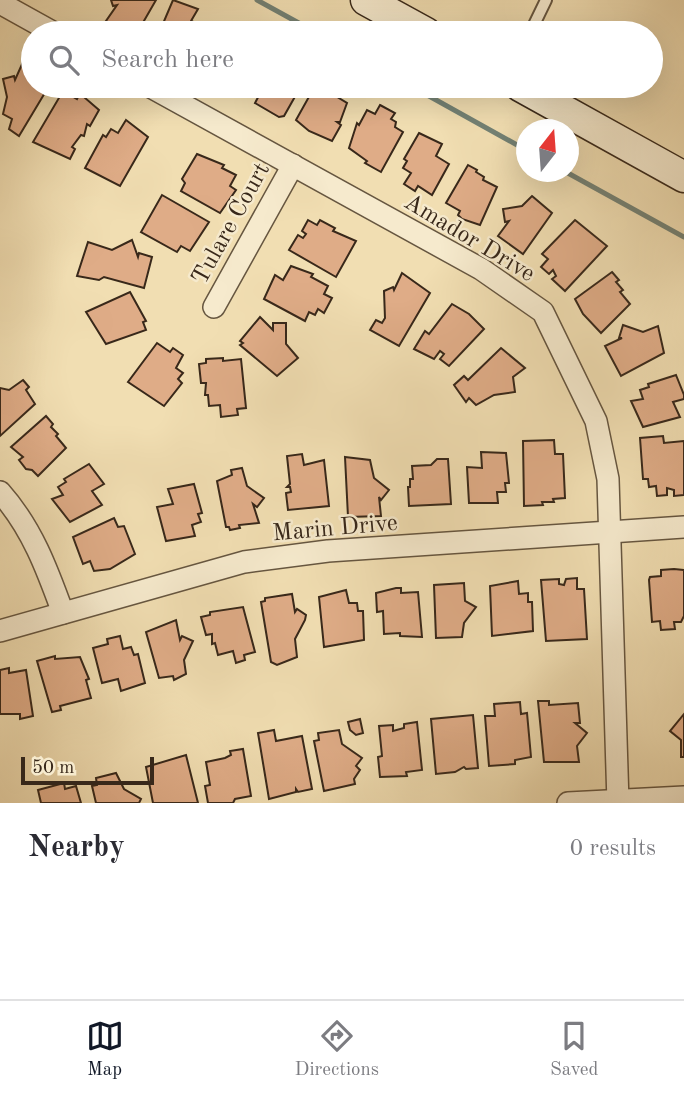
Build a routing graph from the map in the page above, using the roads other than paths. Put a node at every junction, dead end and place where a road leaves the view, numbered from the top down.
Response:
1 (366, 0) edge
2 (546, 0) edge
3 (0, 4) edge
4 (32, 21) edge
5 (404, 21) edge
6 (536, 21) edge
7 (171, 98) edge
8 (542, 98) edge
9 (292, 165) junction
10 (684, 177) edge
11 (214, 307) dead end
12 (0, 492) edge
13 (684, 527) edge
14 (610, 532) junction
15 (63, 613) junction
16 (0, 631) edge
17 (684, 797) edge
18 (618, 802) edge
19 (568, 803) edge

1 - 5 main road
2 - 6 lane
3 - 4 street
7 - 9 street, Amador Drive
8 - 10 main road
9 - 11 street, Tulare Court
9 - 14 street, Amador Drive
12 - 15 street
13 - 14 street, Marin Drive
14 - 15 street, Marin Drive
14 - 18 street, Amador Drive
15 - 16 street, Marin Drive
17 - 18 street
18 - 19 street

